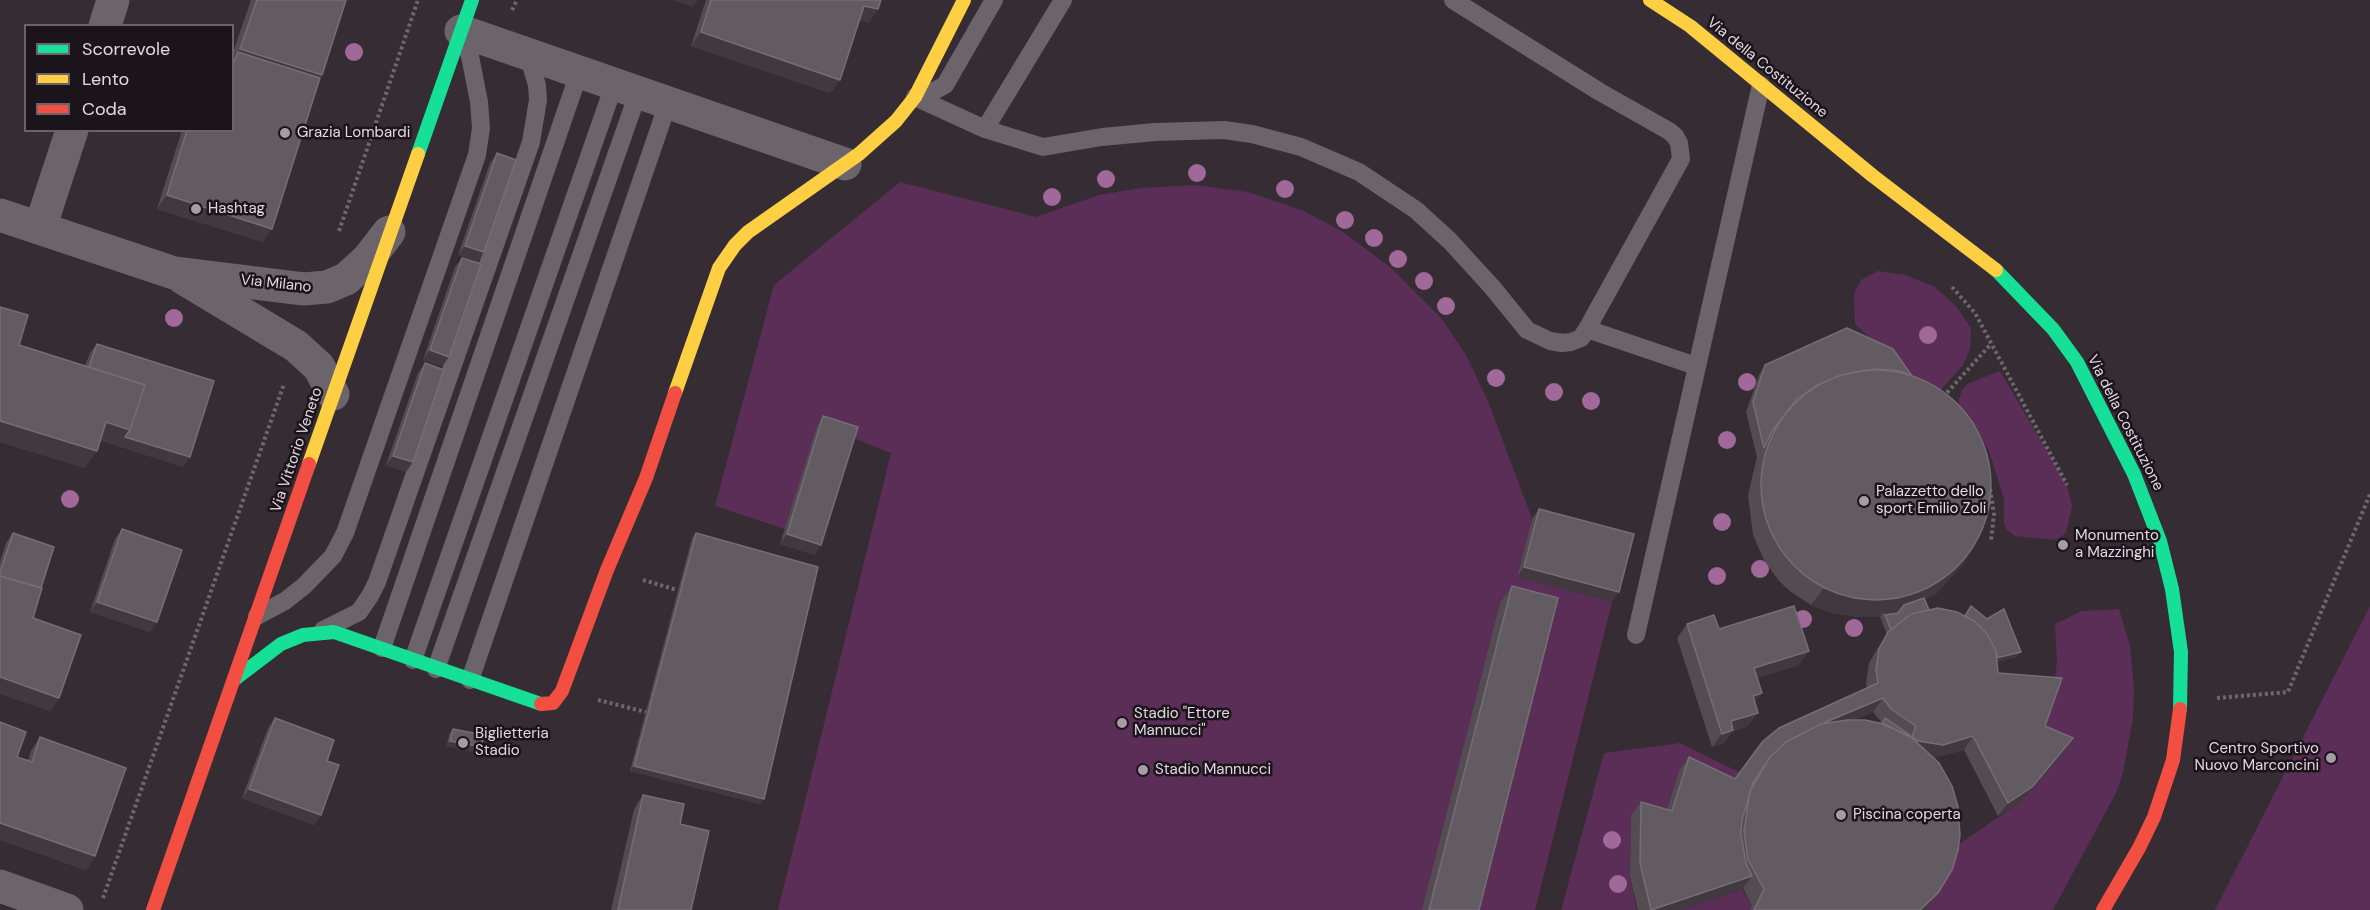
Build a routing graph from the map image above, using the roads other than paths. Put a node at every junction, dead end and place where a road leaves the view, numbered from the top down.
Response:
1 (113, 0) edge
2 (472, 0) edge
3 (964, 0) edge
4 (994, 0) edge
5 (1063, 0) edge
6 (1453, 0) edge
7 (1650, 0) edge
8 (1664, 5) edge
9 (106, 24) edge
10 (461, 31) junction
11 (528, 55) junction
12 (579, 73) junction
13 (1761, 85) junction
14 (626, 89) junction
15 (915, 97) junction
16 (668, 103) junction
17 (985, 129) junction
18 (71, 132) edge
19 (845, 164) junction
20 (0, 215) edge
21 (40, 228) junction
22 (390, 230) junction
23 (174, 273) junction
24 (1587, 329) junction
25 (1696, 366) junction
26 (333, 394) junction
27 (257, 616) junction
28 (319, 632) junction
29 (1636, 635) dead end
30 (382, 648) junction
31 (413, 660) junction
32 (436, 669) junction
33 (235, 679) junction
34 (470, 680) junction
35 (0, 886) edge
36 (67, 910) edge
37 (153, 910) edge
38 (2103, 910) edge

1 - 9 street
2 - 10 street, Via Vittorio Veneto
3 - 15 street
4 - 15 lane
5 - 17 lane
6 - 24 lane
7 - 8 street, Via della Costituzione
8 - 13 street, Via della Costituzione
10 - 11 street
10 - 22 street, Via Vittorio Veneto
10 - 27 lane
11 - 12 street
11 - 28 lane
12 - 14 street
12 - 30 lane
13 - 25 lane
13 - 38 street, Via della Costituzione
14 - 16 street
14 - 31 lane
14 - 32 lane
15 - 17 lane
15 - 19 street
16 - 19 street
16 - 34 lane
17 - 24 lane
18 - 21 street
19 - 34 street
20 - 21 street, Via Milano
21 - 23 street, Via Milano
22 - 23 street, Via Milano
22 - 26 street, Via Vittorio Veneto
23 - 26 street, Via Milano
24 - 25 lane
25 - 29 lane
26 - 27 street, Via Vittorio Veneto
27 - 33 street, Via Vittorio Veneto
28 - 30 street
28 - 33 street
30 - 31 street
31 - 32 street
32 - 34 street
33 - 37 street, Via Vittorio Veneto
35 - 36 street

